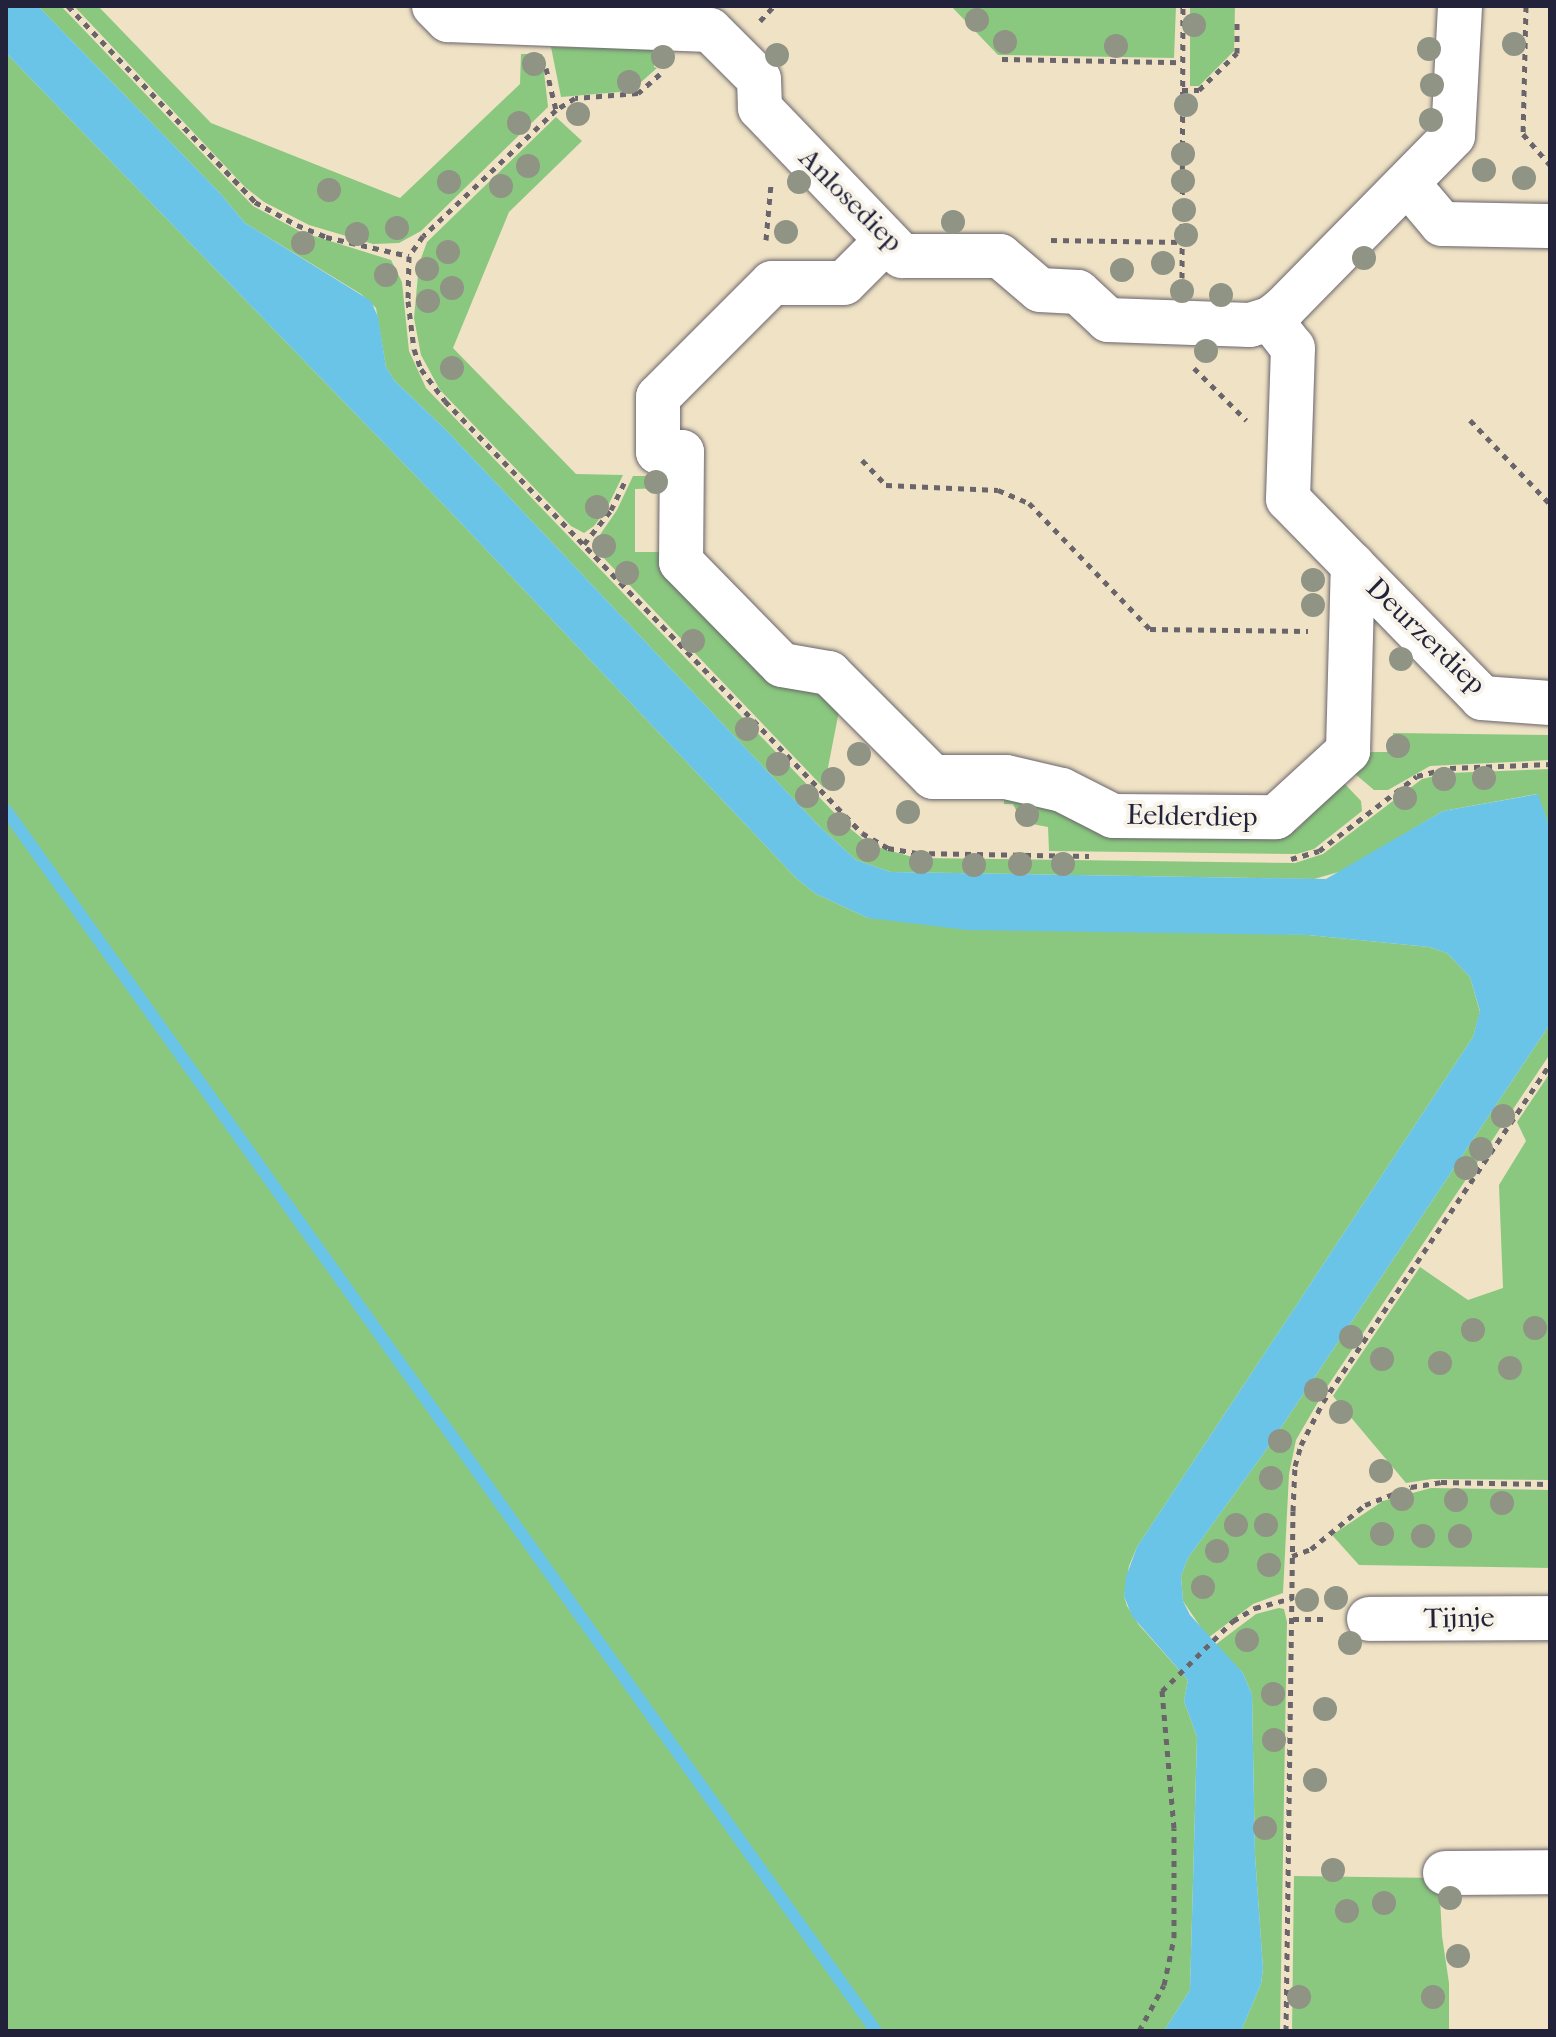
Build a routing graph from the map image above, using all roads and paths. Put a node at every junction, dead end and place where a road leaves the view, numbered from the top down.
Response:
1 (68, 6) edge
2 (434, 6) edge
3 (1183, 6) edge
4 (1460, 6) edge
5 (1526, 6) edge
6 (1237, 18) dead end
7 (710, 30) junction
8 (1002, 59) dead end
9 (1182, 62) junction
10 (1182, 90) junction
11 (802, 152) junction
12 (1550, 165) edge
13 (1409, 185) junction
14 (1550, 226) edge
15 (1043, 240) dead end
16 (886, 241) junction
17 (1182, 242) junction
18 (772, 283) junction
19 (1270, 319) junction
20 (1175, 323) junction
21 (1470, 420) dead end
22 (1247, 436) dead end
23 (658, 452) junction
24 (862, 460) dead end
25 (1550, 504) edge
26 (584, 544) dead end
27 (1353, 565) junction
28 (1349, 631) junction
29 (1550, 703) edge
30 (1550, 1064) edge
31 (1550, 1484) edge
32 (1292, 1556) junction
33 (1293, 1598) junction
34 (1550, 1618) edge
35 (1369, 1619) dead end
36 (1550, 1872) edge
37 (1445, 1873) dead end
38 (1139, 2031) edge
39 (1286, 2031) edge

1 - 7 path
2 - 7 street
3 - 9 path
4 - 13 street
5 - 12 path
6 - 10 path
7 - 11 street, Anlosediep
8 - 9 path
9 - 10 path
10 - 17 path
11 - 16 street, Anlosediep
11 - 18 path
13 - 14 street
13 - 19 street
15 - 17 path
16 - 18 street
16 - 20 street, Anlosediep
17 - 20 path
18 - 23 street
19 - 20 street, Anlosediep
19 - 27 street
20 - 22 path
21 - 25 path
23 - 26 path
23 - 28 street, Eelderdiep
24 - 28 path
27 - 28 street, Eelderdiep
27 - 29 street, Deurzerdiep
30 - 32 path
31 - 32 path
32 - 33 path
33 - 38 path
33 - 39 path
34 - 35 street, Tijnje
36 - 37 street

